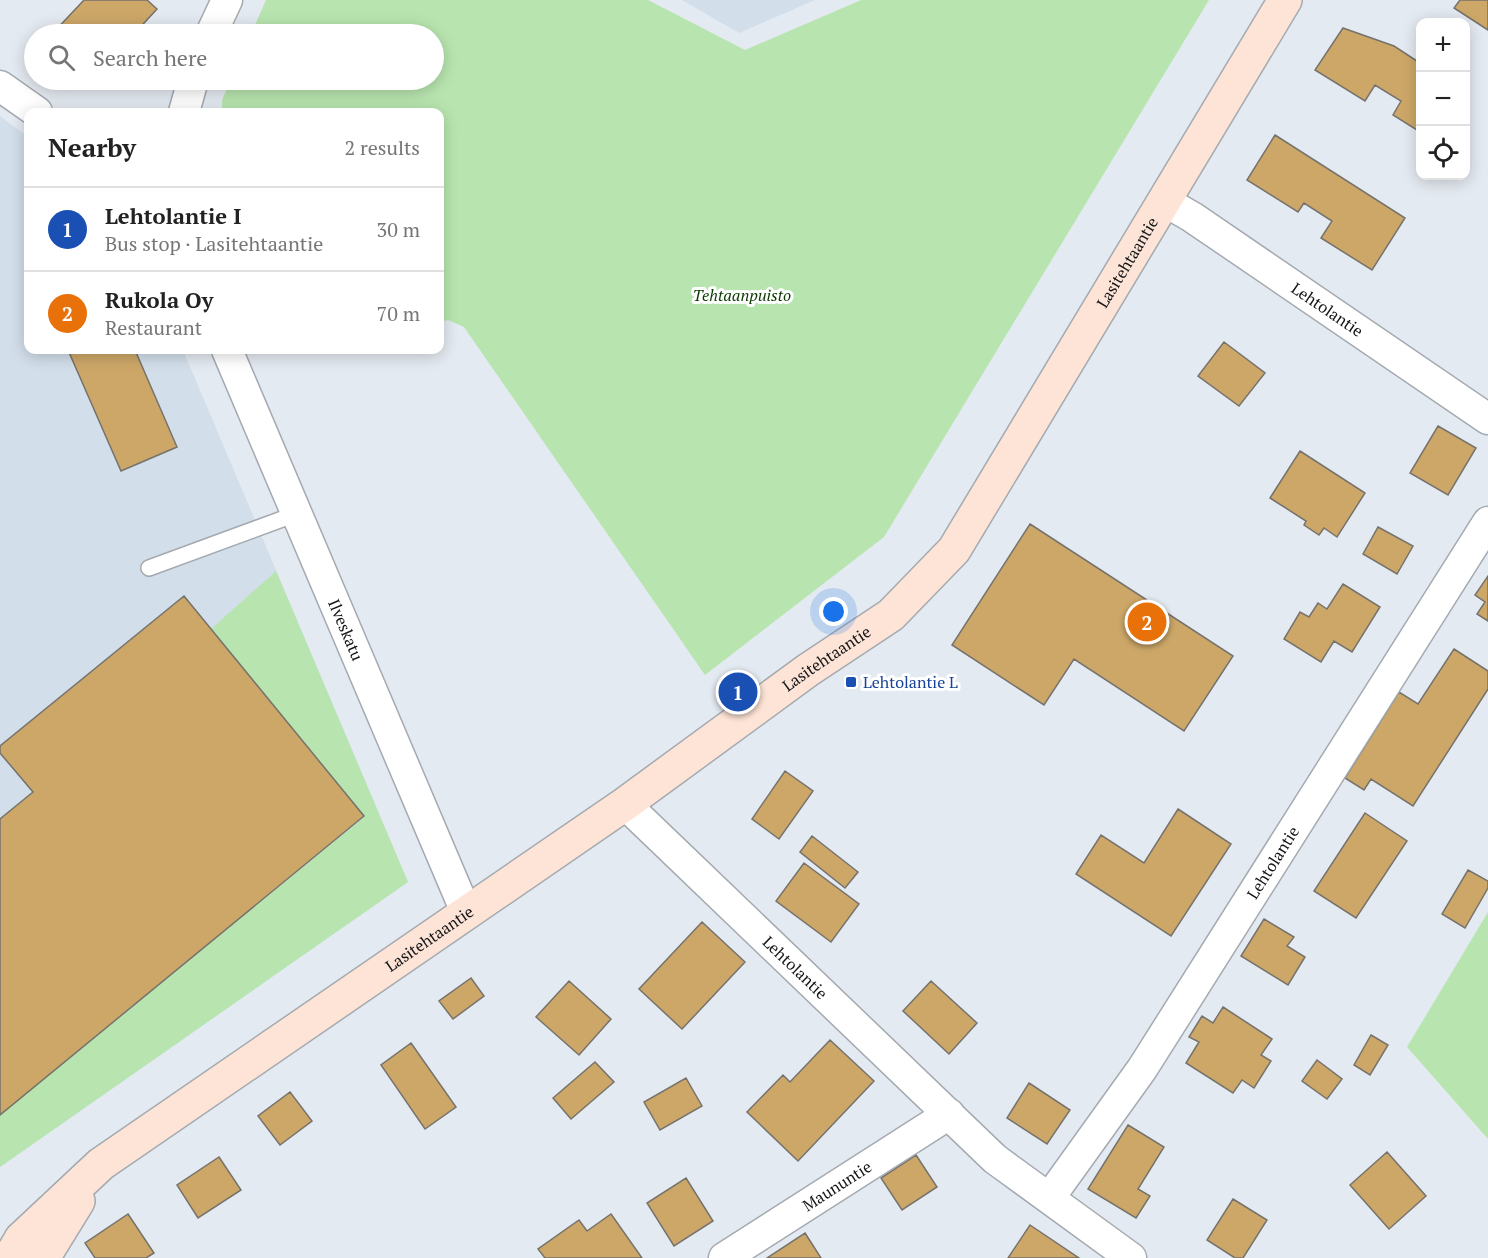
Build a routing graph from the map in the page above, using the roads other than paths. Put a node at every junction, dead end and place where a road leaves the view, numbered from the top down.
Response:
1 (226, 0) edge
2 (1286, 0) edge
3 (215, 24) edge
4 (0, 86) edge
5 (190, 90) edge
6 (31, 108) edge
7 (185, 108) edge
8 (1166, 202) junction
9 (229, 354) edge
10 (1488, 419) edge
11 (296, 514) junction
12 (1488, 522) edge
13 (149, 568) dead end
14 (625, 804) junction
15 (466, 912) junction
16 (949, 1114) junction
17 (101, 1164) junction
18 (1050, 1197) junction
19 (10, 1258) edge
20 (43, 1258) edge
21 (724, 1258) edge
22 (1131, 1258) edge

1 - 3 street
2 - 8 street, Lasitehtaantie
4 - 6 street
5 - 7 street
8 - 10 street, Lehtolantie
8 - 14 street, Lasitehtaantie
9 - 11 street, Ilveskatu
11 - 13 lane
11 - 15 street, Ilveskatu
12 - 18 street, Lehtolantie
14 - 15 street, Lasitehtaantie
14 - 16 street, Lehtolantie
15 - 17 street, Lasitehtaantie
16 - 18 street, Lehtolantie
16 - 21 street, Maununtie
17 - 19 street, Lasitehtaantie
17 - 20 street, Lasitehtaantie
18 - 22 street, Lehtolantie

